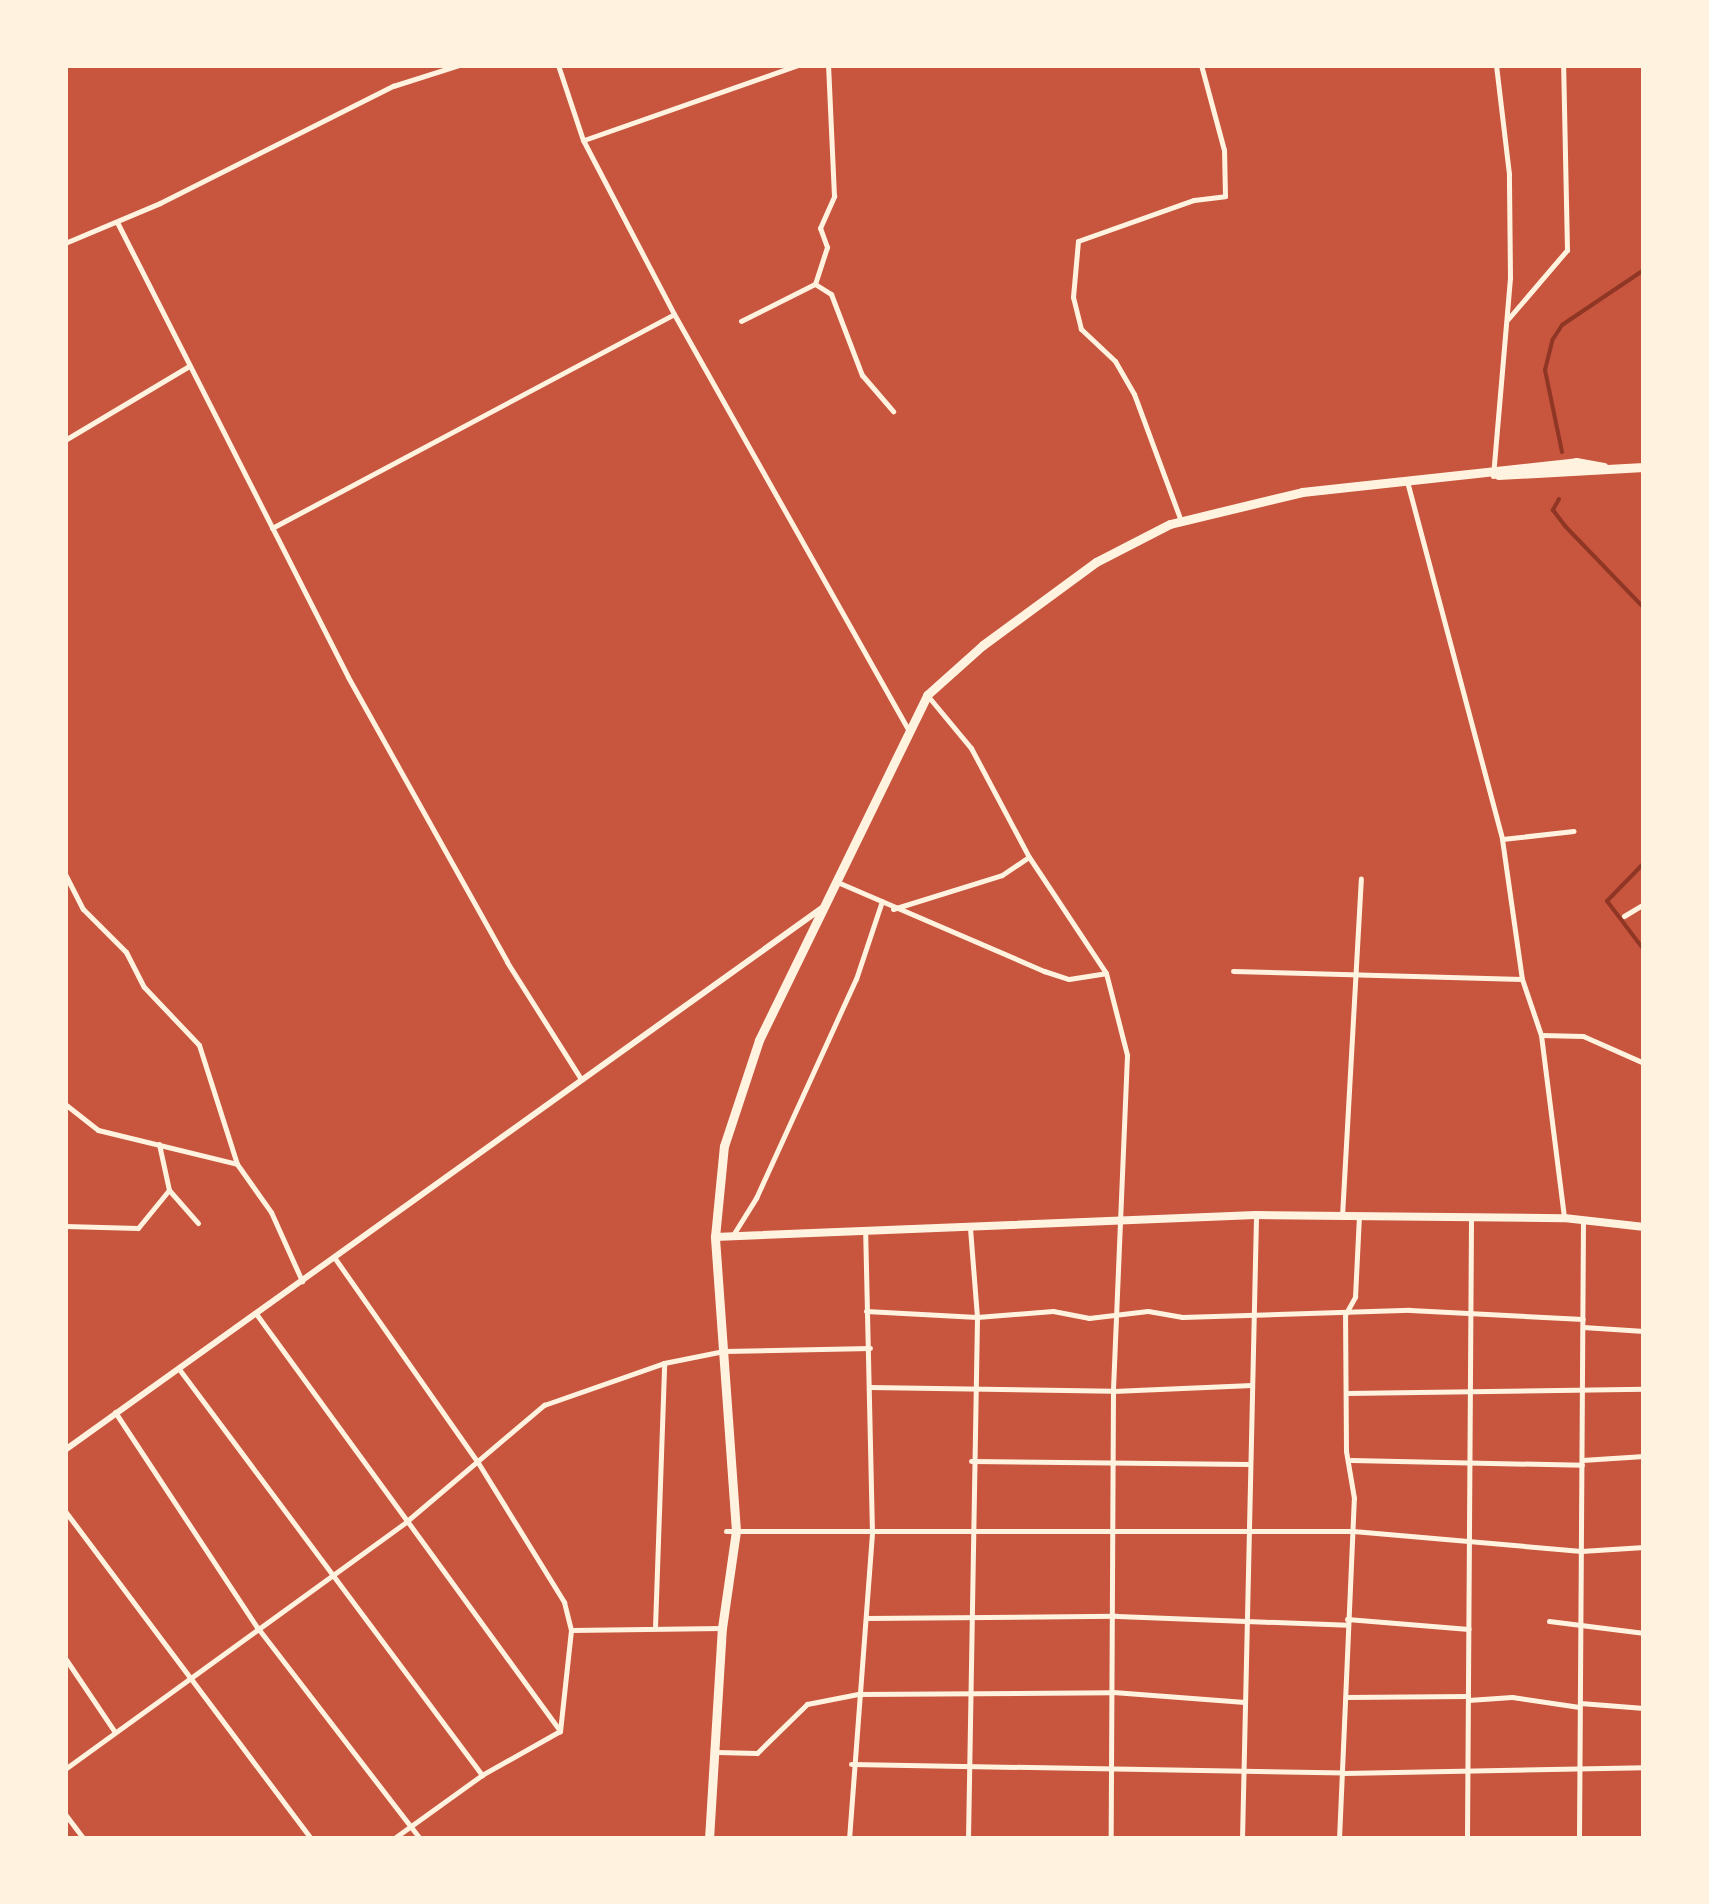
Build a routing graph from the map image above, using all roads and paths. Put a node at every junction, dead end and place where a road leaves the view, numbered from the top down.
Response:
1 (459, 65) edge
2 (558, 65) edge
3 (798, 65) edge
4 (828, 65) edge
5 (1202, 65) edge
6 (1496, 65) edge
7 (1563, 65) edge
8 (583, 140) junction
9 (117, 222) junction
10 (65, 243) edge
11 (816, 284) junction
12 (674, 314) junction
13 (741, 321) dead end
14 (1506, 322) junction
15 (189, 366) junction
16 (893, 410) dead end
17 (65, 440) edge
18 (1644, 467) edge
19 (1496, 475) junction
20 (1408, 485) junction
21 (1182, 520) junction
22 (272, 528) junction
23 (927, 695) junction
24 (908, 728) junction
25 (1574, 831) dead end
26 (1502, 839) junction
27 (1029, 857) junction
28 (65, 874) edge
29 (1360, 879) dead end
30 (835, 880) junction
31 (882, 902) junction
32 (1644, 904) edge
33 (823, 908) junction
34 (893, 909) junction
35 (1624, 916) dead end
36 (1233, 971) dead end
37 (1106, 972) junction
38 (1358, 976) junction
39 (1522, 979) junction
40 (1541, 1035) junction
41 (1644, 1063) edge
42 (582, 1079) junction
43 (65, 1104) edge
44 (159, 1144) junction
45 (237, 1164) junction
46 (169, 1190) junction
47 (1256, 1215) junction
48 (1359, 1215) junction
49 (1342, 1216) junction
50 (1471, 1216) junction
51 (1118, 1217) junction
52 (1564, 1218) junction
53 (1584, 1221) junction
54 (198, 1223) dead end
55 (65, 1226) edge
56 (1644, 1227) edge
57 (970, 1228) junction
58 (865, 1231) junction
59 (733, 1235) junction
60 (715, 1237) junction
61 (334, 1258) junction
62 (302, 1281) junction
63 (866, 1311) junction
64 (1254, 1313) junction
65 (257, 1315) junction
66 (1345, 1315) junction
67 (1470, 1315) junction
68 (1120, 1316) junction
69 (977, 1317) junction
70 (1583, 1323) junction
71 (1644, 1331) edge
72 (870, 1348) junction
73 (724, 1352) junction
74 (664, 1362) junction
75 (178, 1367) junction
76 (1252, 1385) junction
77 (868, 1387) junction
78 (973, 1388) junction
79 (1644, 1388) edge
80 (1470, 1389) junction
81 (1113, 1391) junction
82 (1346, 1393) junction
83 (1582, 1394) junction
84 (115, 1412) junction
85 (65, 1450) edge
86 (1644, 1456) edge
87 (477, 1460) junction
88 (971, 1460) junction
89 (1351, 1460) junction
90 (1469, 1463) junction
91 (1582, 1463) junction
92 (1118, 1464) junction
93 (1250, 1464) junction
94 (65, 1511) edge
95 (407, 1521) junction
96 (731, 1531) junction
97 (1352, 1531) junction
98 (976, 1532) junction
99 (872, 1534) junction
100 (1249, 1535) junction
101 (1114, 1536) junction
102 (1469, 1540) junction
103 (1644, 1547) edge
104 (1581, 1551) junction
105 (328, 1575) junction
106 (1117, 1616) junction
107 (972, 1617) junction
108 (866, 1618) junction
109 (1549, 1620) dead end
110 (1247, 1621) junction
111 (1347, 1622) junction
112 (1580, 1624) junction
113 (258, 1627) junction
114 (654, 1627) junction
115 (722, 1628) junction
116 (1468, 1629) junction
117 (571, 1630) junction
118 (1644, 1634) edge
119 (65, 1658) edge
120 (189, 1675) junction
121 (972, 1689) junction
122 (1113, 1692) junction
123 (858, 1694) junction
124 (1345, 1697) junction
125 (1468, 1698) junction
126 (1245, 1702) junction
127 (1580, 1705) junction
128 (1644, 1708) edge
129 (560, 1731) junction
130 (115, 1732) junction
131 (717, 1752) junction
132 (851, 1764) junction
133 (971, 1765) junction
134 (1580, 1767) junction
135 (1644, 1767) edge
136 (65, 1768) edge
137 (1111, 1768) junction
138 (1468, 1770) junction
139 (1244, 1771) junction
140 (1344, 1773) junction
141 (482, 1775) junction
142 (65, 1814) edge
143 (410, 1827) junction
144 (84, 1839) edge
145 (311, 1839) edge
146 (394, 1839) edge
147 (420, 1839) edge
148 (709, 1839) edge
149 (745, 1839) edge
150 (849, 1839) edge
151 (968, 1839) edge
152 (1111, 1839) edge
153 (1242, 1839) edge
154 (1339, 1839) edge
155 (1467, 1839) edge
156 (1579, 1839) edge

1 - 9 street
2 - 8 street
3 - 8 street
4 - 11 street
5 - 21 street
6 - 14 street
7 - 14 street
8 - 12 street
9 - 10 street
9 - 15 street
11 - 13 street
11 - 16 street
12 - 22 street
12 - 24 street
14 - 19 street
15 - 17 street
15 - 22 street
18 - 19 main road
19 - 20 main road
20 - 21 main road
20 - 26 street
21 - 23 main road
22 - 42 street
23 - 24 main road
23 - 27 street
24 - 30 main road
25 - 26 street
26 - 39 street
27 - 34 street
27 - 37 street
28 - 45 street
29 - 38 street
30 - 31 street
30 - 33 main road
31 - 34 street
31 - 59 street
32 - 35 street
33 - 42 street
33 - 60 main road
34 - 37 street
36 - 38 street
37 - 51 street
38 - 39 street
38 - 49 street
39 - 40 street
40 - 41 street
40 - 52 street
42 - 61 street
43 - 44 street
44 - 45 street
44 - 46 street
45 - 62 street
46 - 54 street
46 - 55 street
47 - 49 main road
47 - 51 main road
47 - 64 street
48 - 49 main road
48 - 50 main road
48 - 66 street
50 - 52 main road
50 - 67 street
51 - 57 main road
51 - 68 street
52 - 53 main road
53 - 56 main road
53 - 70 street
57 - 58 main road
57 - 69 street
58 - 59 main road
58 - 63 street
59 - 60 main road
60 - 73 main road
61 - 62 street
61 - 87 street
62 - 65 street
63 - 69 street
63 - 72 street
64 - 66 street
64 - 68 street
64 - 76 street
65 - 75 street
65 - 95 street
66 - 67 street
66 - 82 street
67 - 70 street
67 - 80 street
68 - 69 street
68 - 81 street
69 - 78 street
70 - 71 street
70 - 83 street
72 - 73 street
72 - 77 street
73 - 74 street
73 - 96 main road
74 - 87 street
74 - 114 street
75 - 84 street
75 - 105 street
76 - 81 street
76 - 93 street
77 - 78 street
77 - 99 street
78 - 81 street
78 - 88 street
79 - 83 street
80 - 82 street
80 - 83 street
80 - 90 street
81 - 92 street
82 - 89 street
83 - 91 street
84 - 85 street
84 - 113 street
86 - 91 street
87 - 95 street
87 - 117 street
88 - 92 street
88 - 98 street
89 - 90 street
89 - 97 street
90 - 91 street
90 - 102 street
91 - 104 street
92 - 93 street
92 - 101 street
93 - 100 street
94 - 120 street
95 - 105 street
95 - 129 street
96 - 99 street
96 - 115 main road
97 - 100 street
97 - 102 street
97 - 111 street
98 - 99 street
98 - 101 street
98 - 107 street
99 - 108 street
100 - 101 street
100 - 110 street
101 - 106 street
102 - 104 street
102 - 116 street
103 - 104 street
104 - 112 street
105 - 113 street
105 - 141 street
106 - 107 street
106 - 110 street
106 - 122 street
107 - 108 street
107 - 121 street
108 - 123 street
109 - 112 street
110 - 111 street
110 - 126 street
111 - 116 street
111 - 124 street
112 - 118 street
112 - 127 street
113 - 120 street
113 - 143 street
114 - 115 street
114 - 117 street
115 - 131 main road
116 - 125 street
117 - 129 street
119 - 130 street
120 - 130 street
120 - 145 street
121 - 122 street
121 - 123 street
121 - 133 street
122 - 126 street
122 - 137 street
123 - 131 street
123 - 132 street
124 - 125 street
124 - 140 street
125 - 127 street
125 - 138 street
126 - 139 street
127 - 128 street
127 - 134 street
129 - 141 street
130 - 136 street
131 - 148 main road
132 - 133 street
132 - 150 street
133 - 137 street
133 - 151 street
134 - 135 street
134 - 138 street
134 - 156 street
137 - 139 street
137 - 152 street
138 - 140 street
138 - 155 street
139 - 140 street
139 - 153 street
140 - 154 street
141 - 143 street
142 - 144 street
143 - 146 street
143 - 147 street
148 - 149 street

